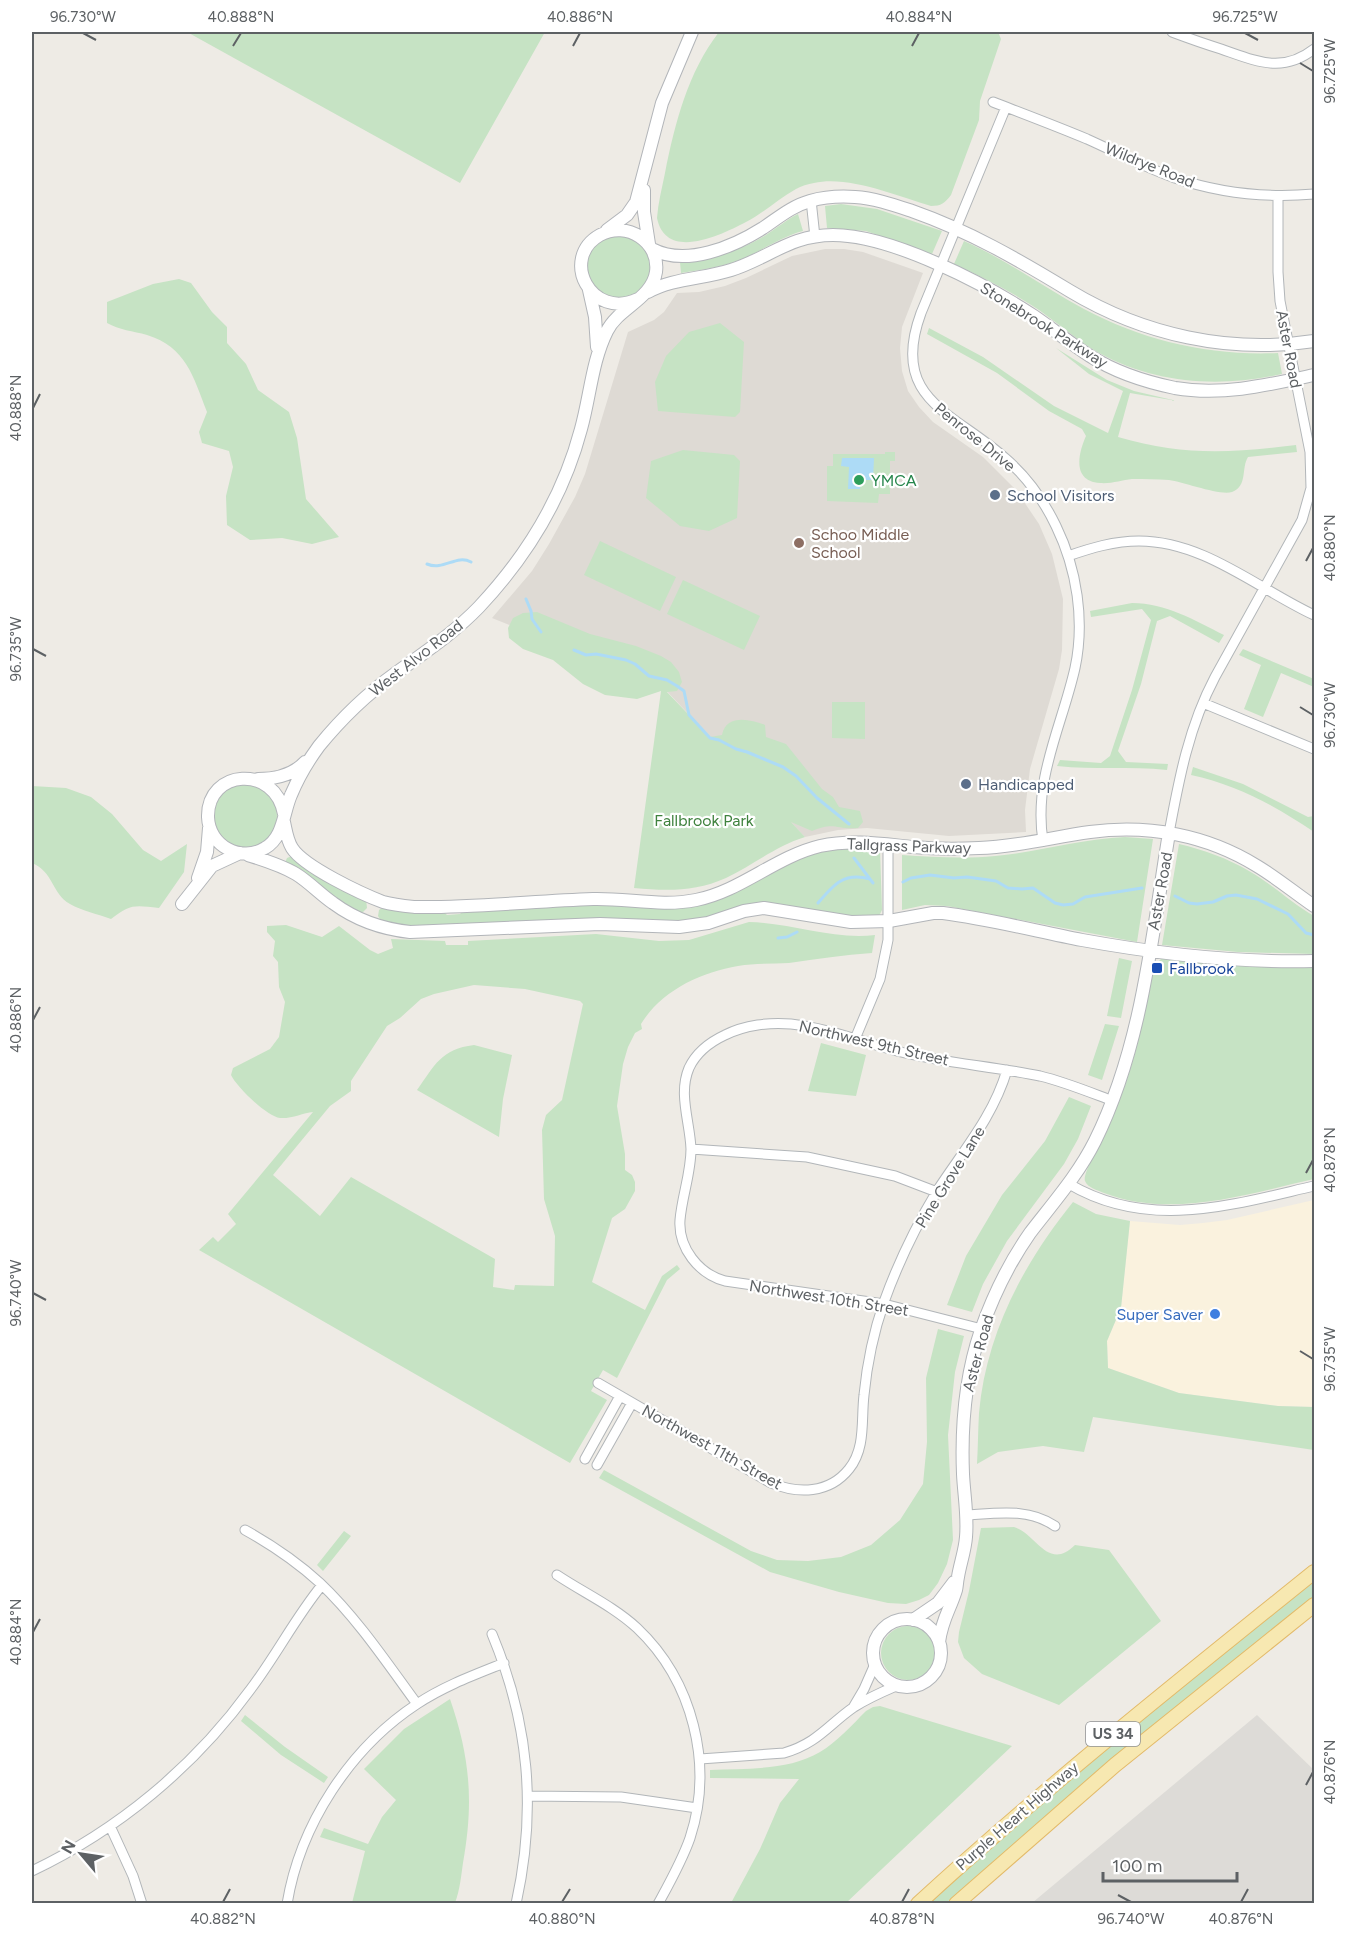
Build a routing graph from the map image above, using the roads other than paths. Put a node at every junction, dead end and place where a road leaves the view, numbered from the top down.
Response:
1 (692, 32) edge
2 (1172, 32) edge
3 (1314, 49) edge
4 (993, 102) dead end
5 (1006, 107) junction
6 (646, 169) junction
7 (1314, 194) edge
8 (1278, 196) junction
9 (811, 200) junction
10 (956, 228) junction
11 (601, 234) junction
12 (815, 237) junction
13 (650, 247) junction
14 (941, 266) junction
15 (589, 289) junction
16 (641, 297) junction
17 (1314, 341) edge
18 (1288, 344) junction
19 (595, 368) junction
20 (1314, 375) edge
21 (1294, 379) junction
22 (1312, 494) edge
23 (1068, 556) junction
24 (1264, 588) junction
25 (1314, 615) edge
26 (1203, 703) junction
27 (1314, 749) edge
28 (316, 750) junction
29 (253, 779) junction
30 (284, 815) junction
31 (209, 825) junction
32 (1170, 833) junction
33 (1043, 841) junction
34 (888, 844) junction
35 (242, 854) junction
36 (196, 885) junction
37 (182, 904) dead end
38 (1314, 906) edge
39 (889, 921) junction
40 (1149, 950) junction
41 (1314, 961) edge
42 (855, 1039) junction
43 (1007, 1070) junction
44 (1113, 1101) junction
45 (691, 1149) junction
46 (1069, 1184) junction
47 (1314, 1186) edge
48 (937, 1192) junction
49 (884, 1304) junction
50 (982, 1329) junction
51 (598, 1383) dead end
52 (620, 1396) junction
53 (632, 1402) junction
54 (585, 1460) dead end
55 (597, 1465) dead end
56 (831, 1484) joint
57 (967, 1515) junction
58 (1055, 1526) dead end
59 (245, 1530) dead end
60 (1314, 1572) edge
61 (557, 1575) dead end
62 (958, 1576) junction
63 (322, 1585) junction
64 (1314, 1605) edge
65 (913, 1620) junction
66 (492, 1634) dead end
67 (939, 1642) junction
68 (504, 1664) junction
69 (875, 1665) junction
70 (896, 1686) junction
71 (417, 1704) junction
72 (853, 1708) junction
73 (700, 1759) junction
74 (528, 1796) junction
75 (697, 1808) junction
76 (110, 1826) junction
77 (32, 1870) edge
78 (141, 1904) edge
79 (286, 1904) edge
80 (516, 1904) edge
81 (658, 1904) edge
82 (918, 1904) edge
83 (956, 1904) edge

1 - 6 street
2 - 3 street
4 - 5 street, Wildrye Road
5 - 8 street, Wildrye Road
5 - 10 street, Penrose Drive
6 - 11 street
6 - 13 street
7 - 8 street, Wildrye Road
8 - 18 street, Aster Road
9 - 10 street
9 - 12 street
9 - 13 street
10 - 14 street, Penrose Drive
10 - 18 street
11 - 13 street
11 - 15 street
12 - 14 street, Stonebrook Parkway
12 - 16 street, Stonebrook Parkway
13 - 16 street
14 - 21 street, Stonebrook Parkway
14 - 23 street, Penrose Drive
15 - 16 street
15 - 19 street, West Alvo Road
16 - 19 street, West Alvo Road
17 - 18 street
18 - 21 street, Aster Road
19 - 28 street, West Alvo Road
20 - 21 street, Stonebrook Parkway
21 - 22 street, Aster Road
22 - 24 street, Aster Road
23 - 24 street
23 - 33 street, Penrose Drive
24 - 25 street
24 - 26 street, Aster Road
26 - 27 street
26 - 32 street, Aster Road
28 - 29 street, West Alvo Road
28 - 30 street, West Alvo Road
29 - 30 street
29 - 31 street
30 - 34 street, Tallgrass Parkway
30 - 35 street
31 - 35 street
31 - 36 street
32 - 33 street, Tallgrass Parkway
32 - 38 street, Tallgrass Parkway
32 - 40 street, Aster Road
33 - 34 street, Tallgrass Parkway
34 - 39 street
35 - 36 street
35 - 39 street
36 - 37 street
39 - 40 street
39 - 42 street
40 - 41 street
40 - 44 street, Aster Road
42 - 43 street, Northwest 9th Street
42 - 45 street, Northwest 9th Street
43 - 44 street, Northwest 9th Street
43 - 48 street, Pine Grove Lane
44 - 46 street, Aster Road
45 - 48 street
45 - 49 street, Northwest 10th Street
46 - 47 street
46 - 50 street, Aster Road
48 - 49 street, Pine Grove Lane
49 - 50 street, Northwest 10th Street
49 - 56 street, Pine Grove Lane
50 - 57 street, Aster Road
51 - 52 street, Northwest 11th Street
52 - 53 street, Northwest 11th Street
52 - 54 street
53 - 55 street
53 - 56 street, Northwest 11th Street
57 - 58 street
57 - 62 street, Aster Road
59 - 63 street
60 - 82 main road, Purple Heart Highway / US 34
61 - 73 street
62 - 65 street, Aster Road
62 - 67 street, Aster Road
63 - 71 street
63 - 76 street
64 - 83 main road, Purple Heart Highway / US 34
65 - 67 street
65 - 69 street
66 - 68 street
67 - 70 street
68 - 71 street
68 - 74 street
69 - 70 street
69 - 72 street
70 - 72 street
71 - 79 street
72 - 73 street
73 - 75 street
74 - 75 street
74 - 80 street
75 - 81 street
76 - 77 street
76 - 78 street

